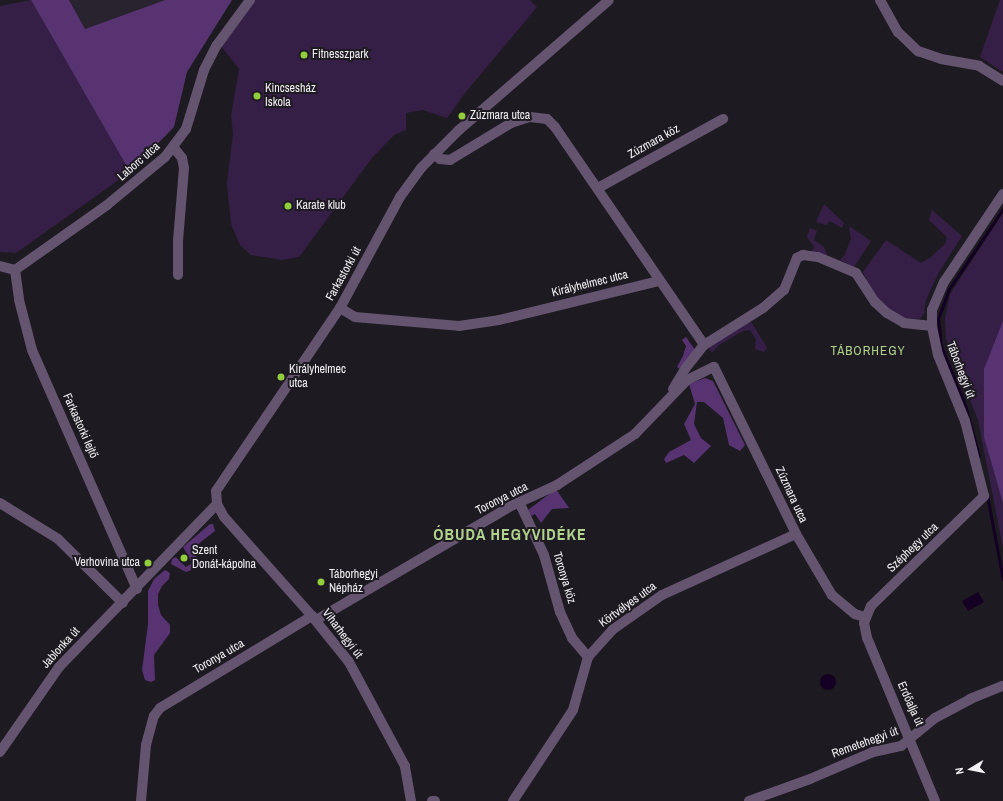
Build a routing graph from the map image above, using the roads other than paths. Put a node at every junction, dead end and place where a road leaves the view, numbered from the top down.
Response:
1 (250, 0) edge
2 (609, 0) edge
3 (880, 0) edge
4 (1003, 81) edge
5 (723, 119) dead end
6 (174, 148) junction
7 (434, 154) junction
8 (598, 188) junction
9 (1003, 194) edge
10 (0, 266) edge
11 (15, 270) junction
12 (178, 275) dead end
13 (659, 281) junction
14 (340, 308) junction
15 (932, 326) junction
16 (704, 345) junction
17 (714, 367) joint
18 (667, 398) junction
19 (981, 501) joint
20 (0, 504) edge
21 (217, 504) junction
22 (520, 504) junction
23 (796, 534) junction
24 (137, 589) junction
25 (122, 603) junction
26 (865, 616) junction
27 (314, 618) junction
28 (588, 657) junction
29 (1003, 686) edge
30 (911, 739) junction
31 (0, 752) edge
32 (140, 801) edge
33 (411, 801) edge
34 (513, 801) edge
35 (749, 801) edge
36 (936, 801) edge

1 - 6 street, Laborc utca
2 - 7 street, Farkastorki út
3 - 4 street
5 - 8 street, Zúzmara köz
6 - 11 street, Laborc utca
6 - 12 street
7 - 8 street
7 - 14 street, Farkastorki út
8 - 13 street
9 - 15 street, Táborhegyi út
10 - 11 street
11 - 24 street, Farkastorki lejtő
13 - 14 street, Királyhelmec utca
13 - 16 street
14 - 21 street, Farkastorki út
15 - 16 street, Toronya utca
15 - 19 street, Táborhegyi út
16 - 18 street, Toronya utca
17 - 18 street, Toronya utca
17 - 23 street, Zúzmara utca
18 - 22 street, Toronya utca
19 - 26 street, Széphegy utca
20 - 25 street
21 - 24 street
21 - 27 street, Viharhegyi út
22 - 27 street, Toronya utca
22 - 28 street, Toronya köz
23 - 26 street, Zúzmara utca
23 - 28 street, Körtvélyes utca
24 - 25 street, Jablonka út
25 - 31 street, Jablonka út
26 - 30 street, Erdőalja út
27 - 32 street, Toronya utca
27 - 33 street, Viharhegyi út
28 - 34 street, Körtvélyes utca
29 - 30 street, Remetehegyi út
30 - 35 street, Remetehegyi út
30 - 36 street, Erdőalja út

